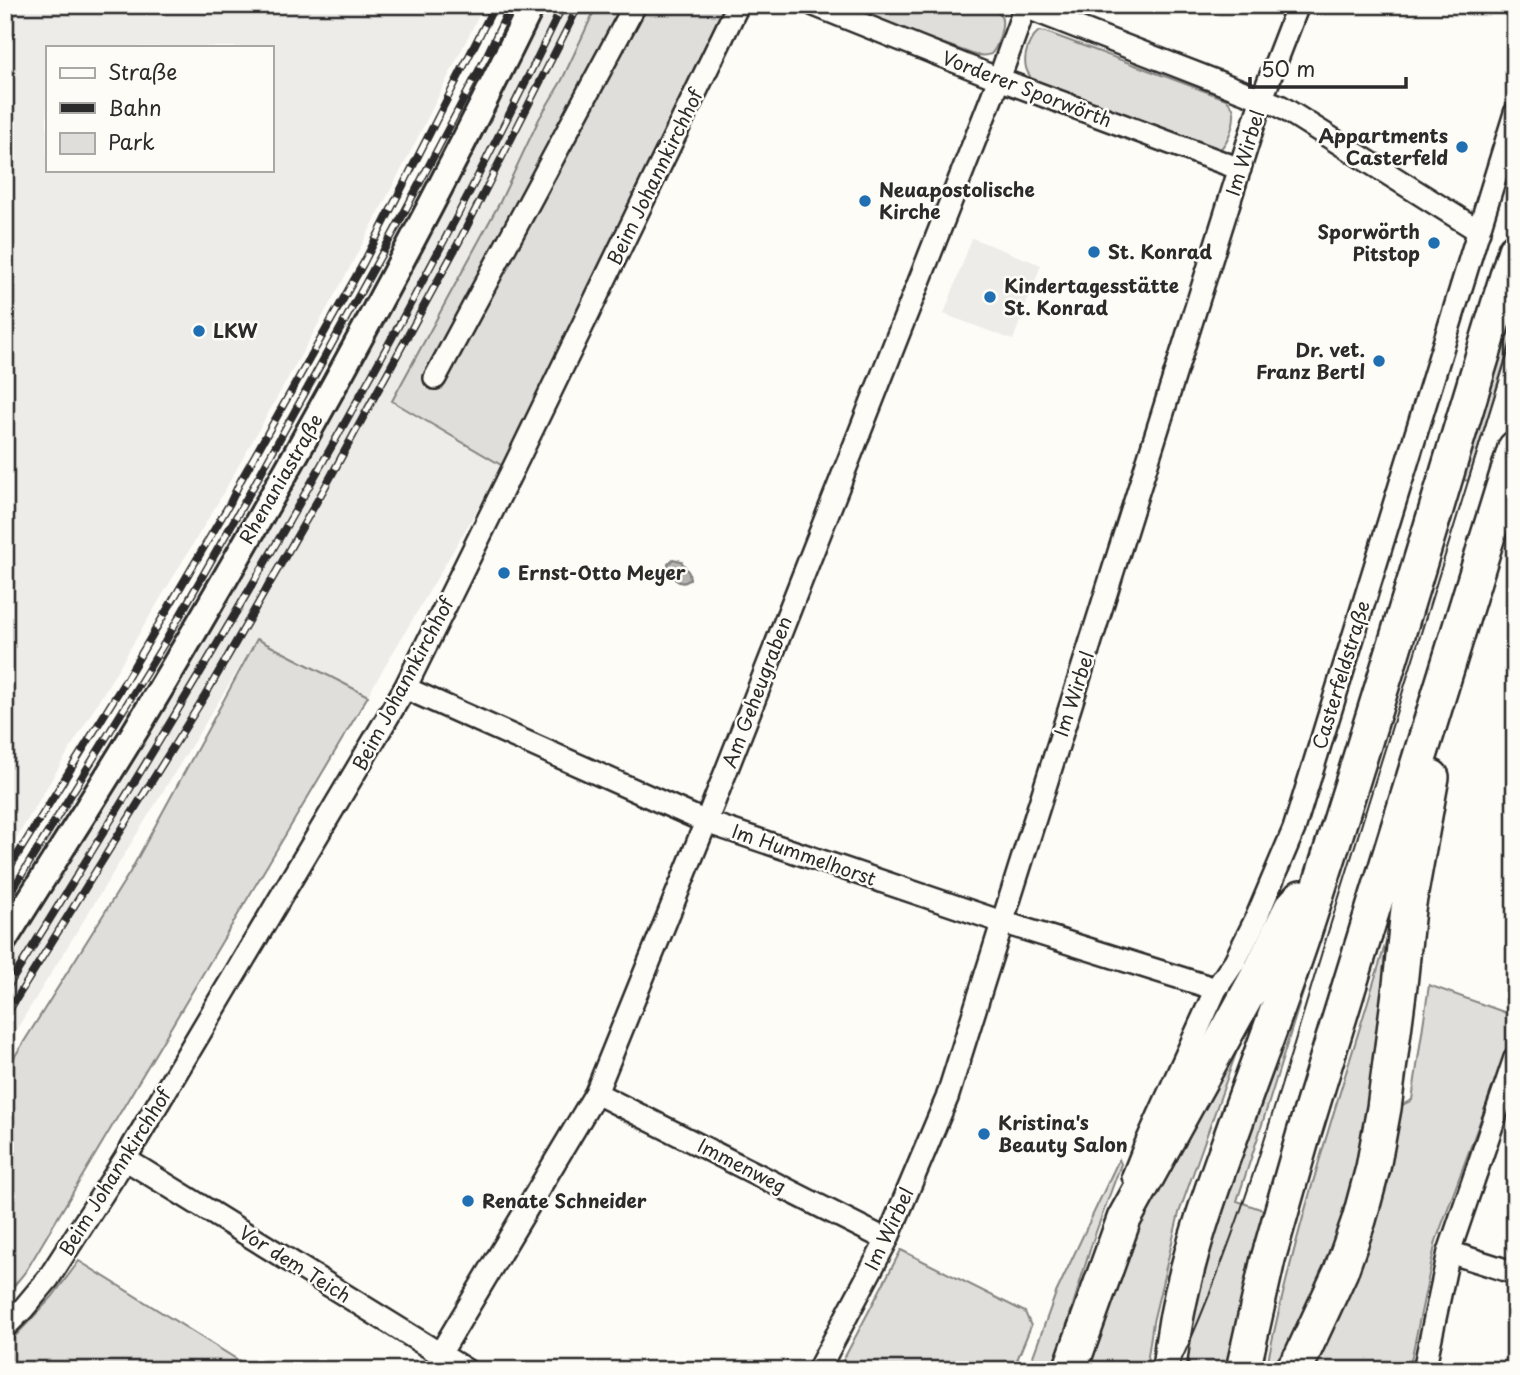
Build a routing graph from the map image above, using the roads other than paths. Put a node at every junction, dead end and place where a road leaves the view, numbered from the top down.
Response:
1 (532, 5) edge
2 (635, 5) edge
3 (738, 5) edge
4 (814, 5) edge
5 (1298, 5) edge
6 (1023, 6) edge
7 (1052, 11) edge
8 (999, 79) junction
9 (1262, 98) junction
10 (1515, 113) edge
11 (1240, 169) junction
12 (1479, 230) junction
13 (1515, 250) edge
14 (435, 378) dead end
15 (1515, 448) edge
16 (1456, 637) junction
17 (405, 688) junction
18 (706, 822) junction
19 (1325, 868) junction
20 (1002, 922) junction
21 (5, 939) edge
22 (1216, 989) junction
23 (1515, 1058) edge
24 (596, 1093) junction
25 (125, 1159) junction
26 (1124, 1219) junction
27 (887, 1240) junction
28 (1449, 1252) junction
29 (1515, 1273) edge
30 (5, 1327) edge
31 (440, 1354) junction
32 (466, 1370) edge
33 (818, 1370) edge
34 (1070, 1370) edge
35 (1169, 1370) edge
36 (1243, 1370) edge
37 (1292, 1370) edge
38 (1424, 1370) edge

1 - 21 street, Rhenaniastraße
2 - 14 street
3 - 17 street, Beim Johannkirchhof
4 - 8 street, Vorderer Sporwörth
5 - 9 street, Im Wirbel
6 - 7 street
6 - 8 street, Am Geheugraben
7 - 9 street
8 - 11 street, Vorderer Sporwörth
8 - 18 street, Am Geheugraben
9 - 11 street, Im Wirbel
9 - 12 street
10 - 12 street, Casterfeldstraße
11 - 20 street, Im Wirbel
12 - 22 street, Casterfeldstraße
13 - 19 highway
15 - 16 highway
16 - 36 highway
16 - 37 highway
17 - 18 street, Im Hummelhorst
17 - 25 street, Beim Johannkirchhof
18 - 20 street, Im Hummelhorst
18 - 24 street, Am Geheugraben
19 - 26 highway
19 - 35 highway
20 - 22 street, Im Hummelhorst
20 - 27 street, Im Wirbel
22 - 26 street, Casterfeldstraße
23 - 28 street
24 - 27 street, Immenweg
24 - 31 street, Am Geheugraben
25 - 30 street, Beim Johannkirchhof
25 - 31 street, Vor dem Teich
26 - 34 highway
27 - 33 street, Im Wirbel
28 - 29 street
28 - 38 street
31 - 32 street, Vor dem Teich

